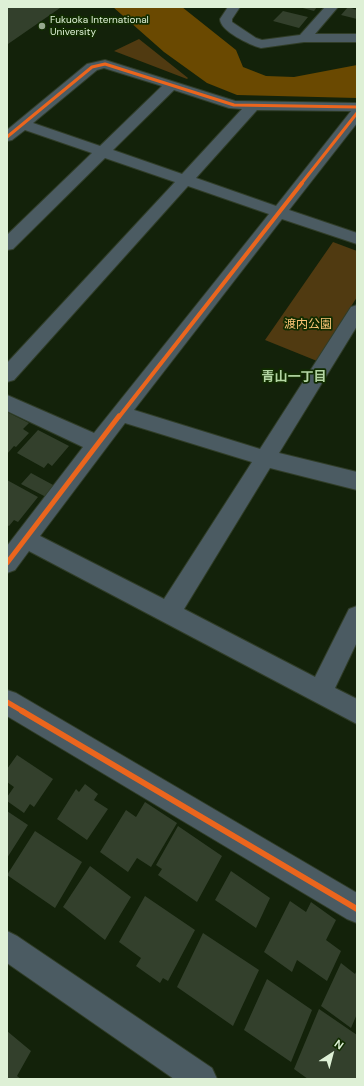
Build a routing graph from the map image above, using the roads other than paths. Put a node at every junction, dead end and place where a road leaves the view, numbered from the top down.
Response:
1 (234, 7) edge
2 (332, 7) edge
3 (304, 38) junction
4 (357, 38) edge
5 (170, 86) junction
6 (253, 106) junction
7 (357, 107) edge
8 (357, 113) edge
9 (22, 124) junction
10 (7, 137) edge
11 (103, 152) junction
12 (186, 180) junction
13 (279, 211) junction
14 (357, 239) edge
15 (7, 245) edge
16 (357, 311) edge
17 (7, 375) edge
18 (7, 402) edge
19 (121, 414) junction
20 (97, 444) junction
21 (264, 458) junction
22 (357, 481) edge
23 (26, 539) junction
24 (7, 563) edge
25 (168, 614) junction
26 (357, 617) edge
27 (320, 693) junction
28 (7, 702) edge
29 (357, 712) edge
30 (357, 909) edge
31 (7, 946) edge
32 (200, 1079) edge

1 - 3 street
2 - 3 street
3 - 4 street
5 - 6 street
5 - 9 street
5 - 11 street
6 - 7 street
6 - 12 street
8 - 13 street
9 - 10 street
9 - 11 street
11 - 12 street
11 - 15 street
12 - 13 street
12 - 17 street
13 - 14 street
13 - 19 street
16 - 21 street
18 - 20 street
19 - 20 street
19 - 21 street
20 - 23 street
21 - 22 street
21 - 25 street
23 - 24 street
23 - 25 street
25 - 27 street
26 - 27 street
27 - 29 street
28 - 30 street
31 - 32 street

